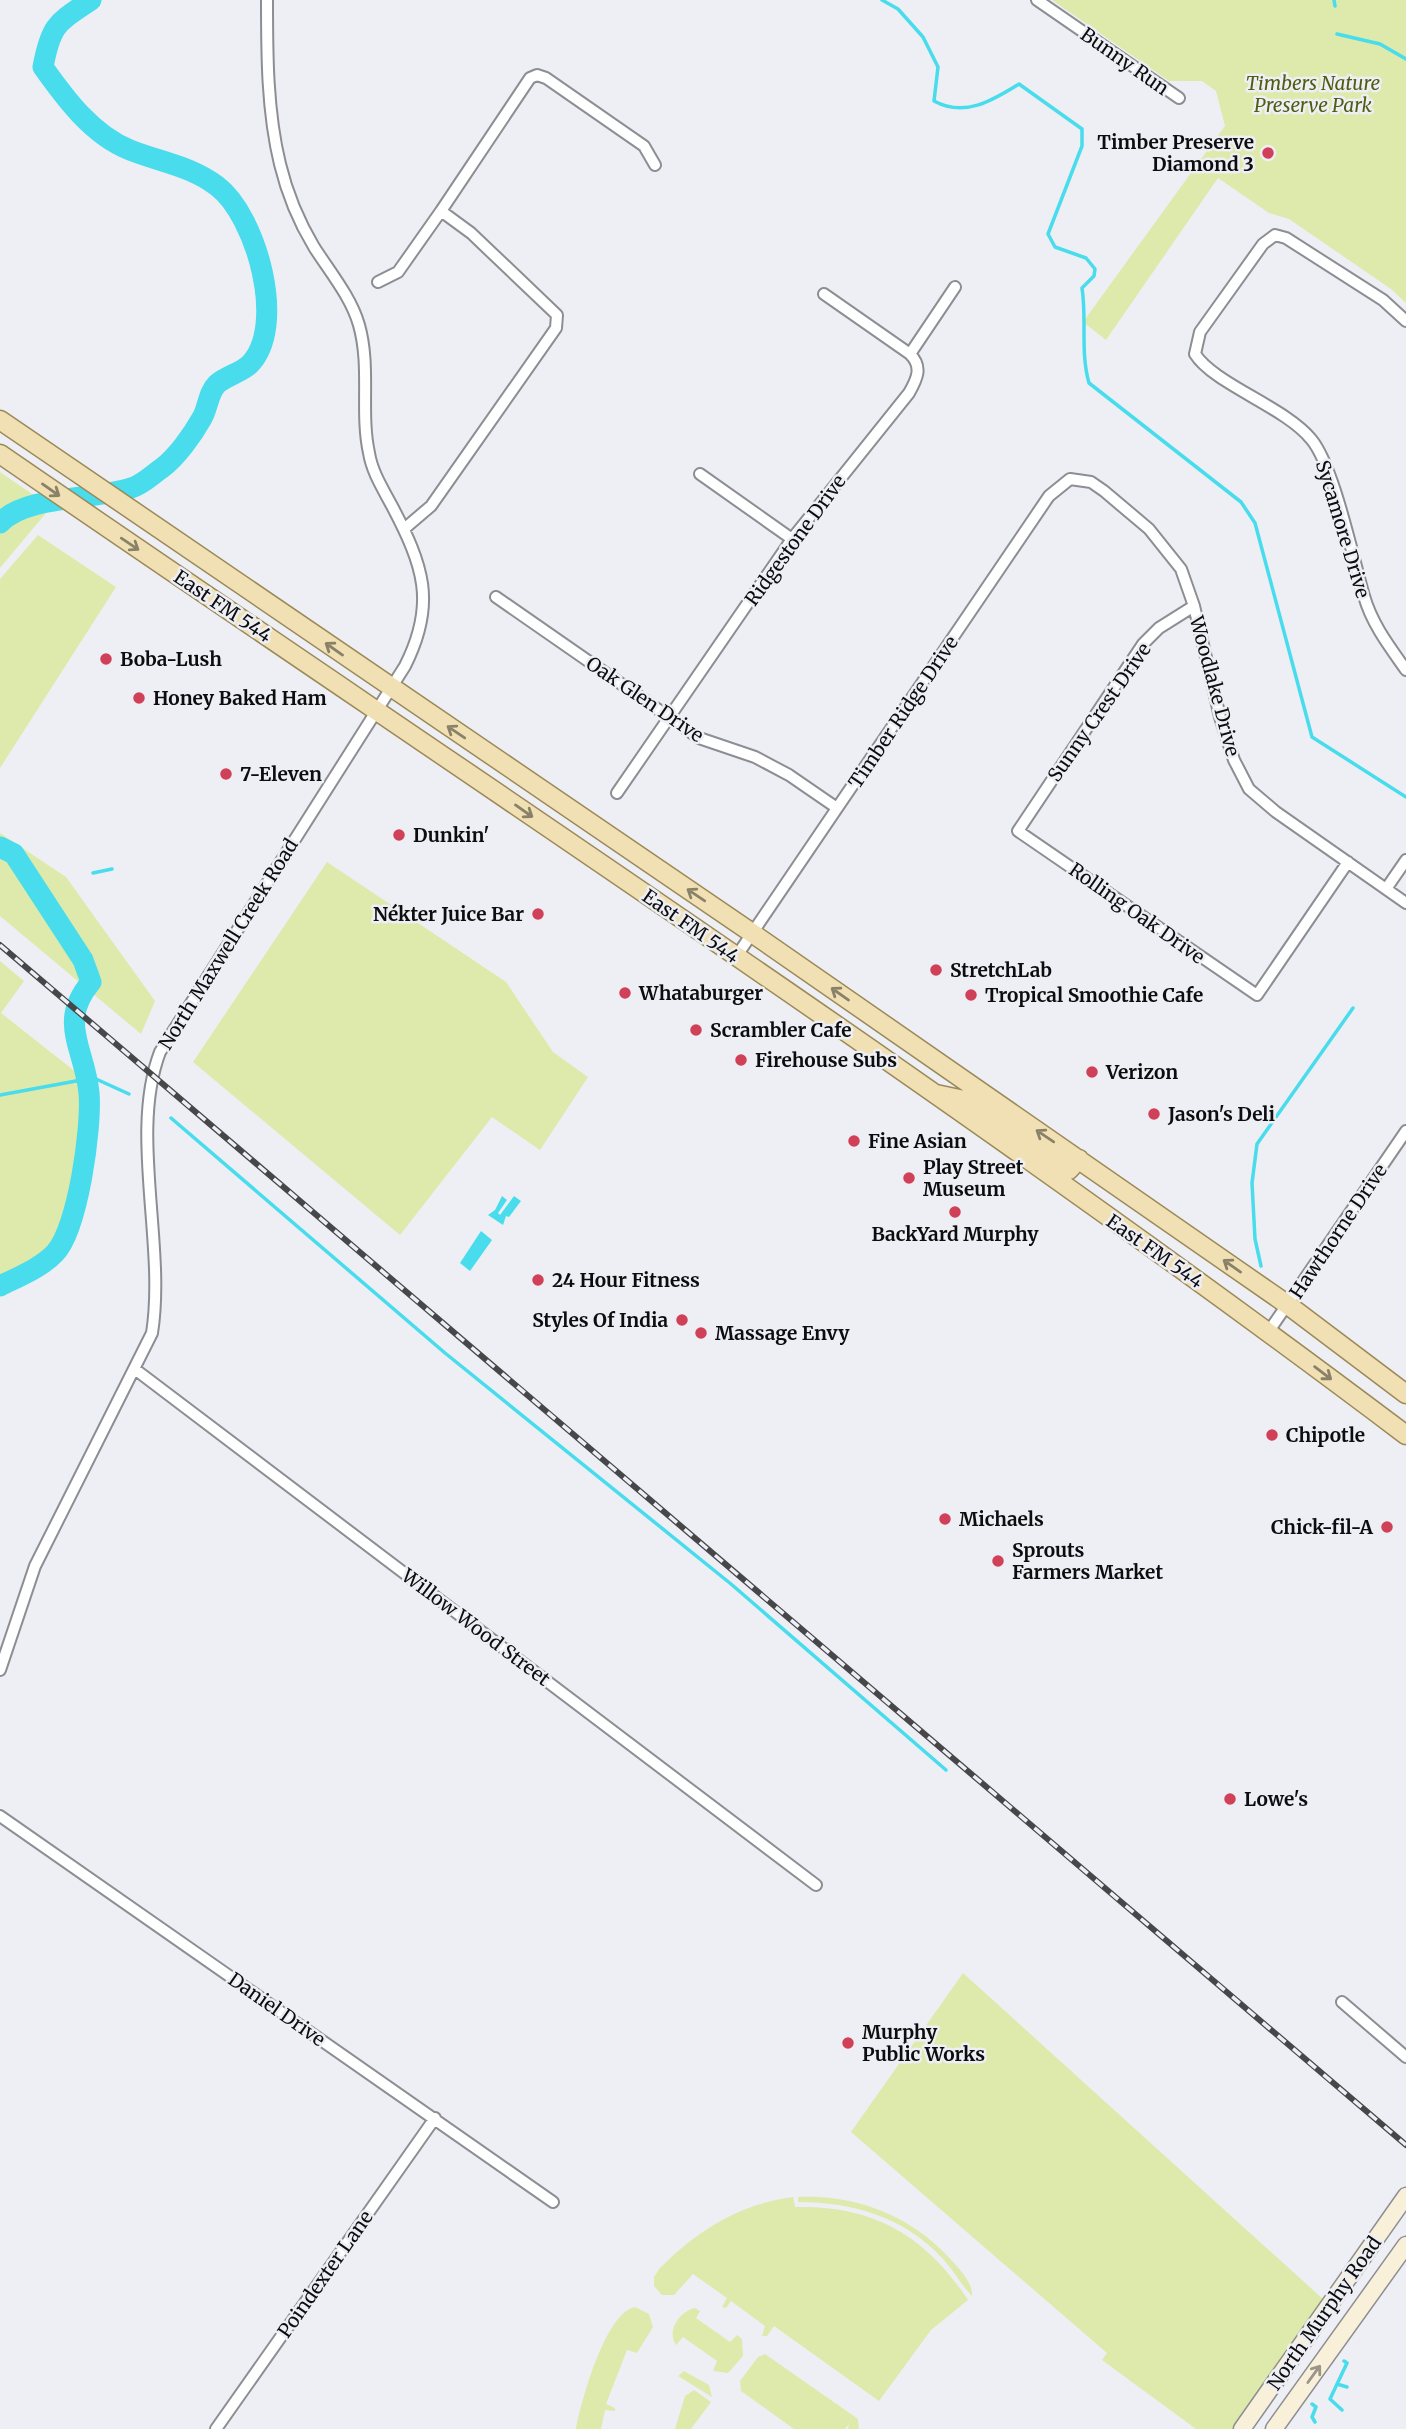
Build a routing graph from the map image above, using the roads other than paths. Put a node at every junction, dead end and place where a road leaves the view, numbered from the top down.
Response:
1 (267, 0) edge
2 (1037, 0) edge
3 (1179, 98) dead end
4 (655, 164) dead end
5 (441, 211) junction
6 (378, 282) dead end
7 (955, 287) dead end
8 (824, 294) dead end
9 (1406, 321) edge
10 (910, 354) junction
11 (0, 420) edge
12 (0, 454) edge
13 (700, 474) dead end
14 (1078, 479) joint
15 (404, 530) junction
16 (792, 539) junction
17 (496, 597) dead end
18 (1194, 606) junction
19 (1406, 670) edge
20 (390, 687) junction
21 (376, 709) junction
22 (669, 718) junction
23 (617, 793) dead end
24 (837, 808) junction
25 (1018, 831) joint
26 (1406, 860) edge
27 (1348, 862) junction
28 (1386, 889) junction
29 (1406, 903) edge
30 (752, 933) junction
31 (736, 957) junction
32 (929, 1093) junction
33 (1406, 1131) edge
34 (1079, 1159) junction
35 (1287, 1305) junction
36 (1269, 1331) junction
37 (136, 1370) junction
38 (1406, 1394) edge
39 (1406, 1435) edge
40 (0, 1670) edge
41 (0, 1816) edge
42 (816, 1885) dead end
43 (1342, 2002) dead end
44 (1406, 2057) edge
45 (435, 2118) junction
46 (1406, 2196) edge
47 (553, 2202) dead end
48 (1406, 2245) edge
49 (216, 2429) edge
50 (1242, 2429) edge
51 (1274, 2429) edge

1 - 15 street, North Maxwell Creek Road
2 - 3 street, Bunny Run
4 - 5 street
5 - 6 street
5 - 15 street
7 - 10 street
8 - 10 street
9 - 19 street, Sycamore Drive
10 - 16 street, Ridgestone Drive
20 -> 11 main road, East FM 544
12 -> 21 main road, East FM 544
13 - 16 street
14 - 18 street, Woodlake Drive
14 - 24 street, Timber Ridge Drive
15 - 20 street, North Maxwell Creek Road
16 - 22 street, Ridgestone Drive
17 - 22 street, Oak Glen Drive
18 - 25 street, Sunny Crest Drive
18 - 27 street, Woodlake Drive
20 - 21 street, North Maxwell Creek Road
30 -> 20 main road, East FM 544
21 -> 31 main road, East FM 544
21 - 37 street, North Maxwell Creek Road
22 - 23 street, Ridgestone Drive
22 - 24 street, Oak Glen Drive
24 - 30 street, Timber Ridge Drive
25 - 27 street, Rolling Oak Drive
26 - 28 street
27 - 28 street, Woodlake Drive
28 - 29 street, Woodlake Drive
30 - 31 street, Timber Ridge Drive
34 -> 30 main road, East FM 544
31 - 32 main road, East FM 544
32 - 34 main road
32 - 36 main road, East FM 544
33 - 35 street, Hawthorne Drive
35 -> 34 main road, East FM 544
35 - 36 street, Hawthorne Drive
35 - 38 main road, East FM 544
36 -> 39 main road, East FM 544
37 - 40 street, North Maxwell Creek Road
37 - 42 street, Willow Wood Street
41 - 45 street, Daniel Drive
43 - 44 street
45 - 47 street, Daniel Drive
45 - 49 street, Poindexter Lane
46 - 50 main road, North Murphy Road
51 -> 48 main road, North Murphy Road

